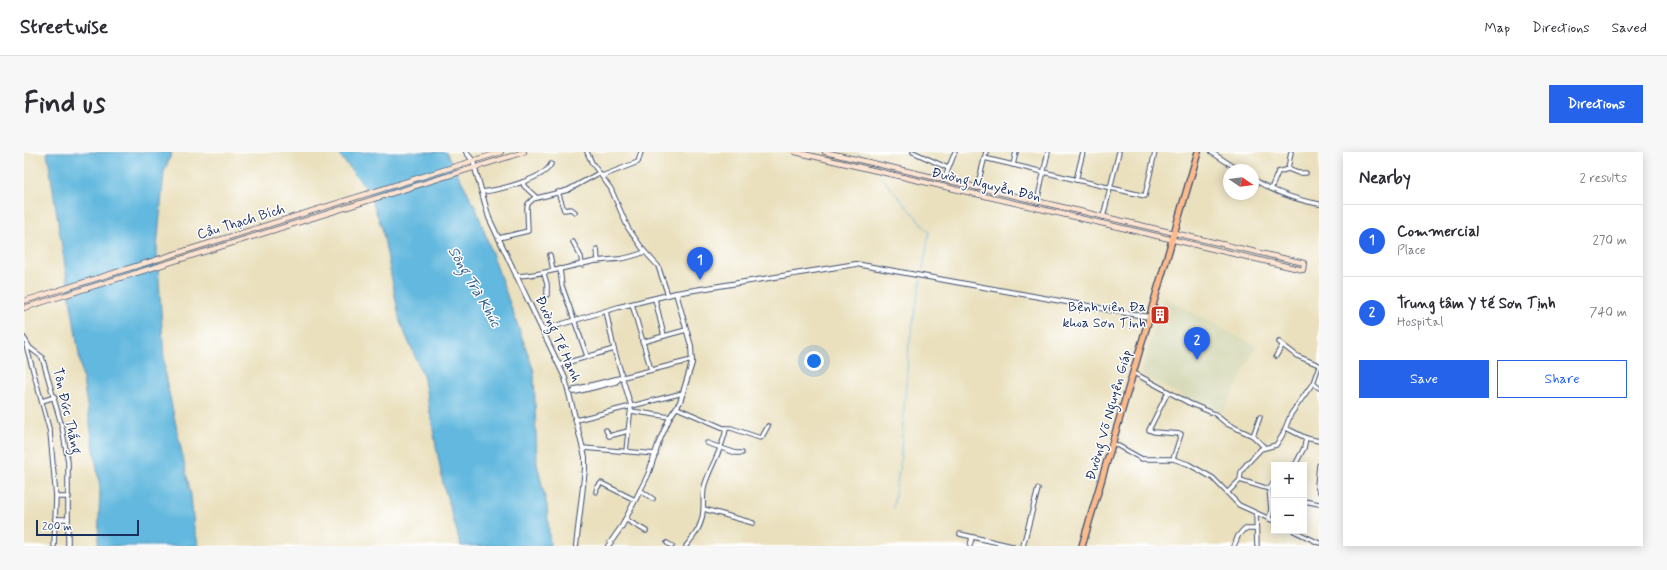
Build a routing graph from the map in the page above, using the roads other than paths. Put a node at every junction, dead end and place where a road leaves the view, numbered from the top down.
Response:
1 (466, 152) edge
2 (501, 152) edge
3 (524, 152) edge
4 (587, 152) edge
5 (641, 152) edge
6 (795, 152) edge
7 (825, 152) edge
8 (913, 152) edge
9 (955, 152) edge
10 (986, 152) edge
11 (1016, 152) edge
12 (1048, 152) edge
13 (1083, 152) edge
14 (1119, 152) edge
15 (1155, 152) edge
16 (1198, 152) edge
17 (1211, 152) edge
18 (1291, 152) edge
19 (837, 155) junction
20 (984, 158) junction
21 (473, 161) junction
22 (835, 161) junction
23 (551, 164) dead end
24 (1229, 164) edge
25 (1013, 165) junction
26 (475, 167) junction
27 (948, 168) junction
28 (1288, 169) junction
29 (1044, 172) junction
30 (1306, 173) dead end
31 (600, 175) junction
32 (944, 180) junction
33 (1076, 180) junction
34 (523, 182) junction
35 (1259, 183) edge
36 (942, 186) junction
37 (977, 188) junction
38 (1111, 188) junction
39 (1271, 190) junction
40 (482, 192) junction
41 (558, 192) junction
42 (976, 194) junction
43 (536, 197) junction
44 (1037, 202) junction
45 (1319, 204) edge
46 (1035, 208) junction
47 (575, 212) dead end
48 (1103, 217) junction
49 (1101, 224) junction
50 (1174, 233) junction
51 (499, 238) junction
52 (1172, 240) junction
53 (573, 242) dead end
54 (597, 249) dead end
55 (645, 252) junction
56 (550, 256) dead end
57 (598, 261) junction
58 (582, 265) junction
59 (560, 269) junction
60 (553, 270) junction
61 (544, 274) junction
62 (516, 276) junction
63 (676, 293) junction
64 (547, 295) dead end
65 (668, 295) junction
66 (655, 299) junction
67 (24, 301) edge
68 (632, 304) junction
69 (24, 308) edge
70 (606, 311) junction
71 (1149, 318) junction
72 (573, 320) junction
73 (542, 330) junction
74 (686, 330) junction
75 (664, 336) junction
76 (25, 340) edge
77 (642, 342) junction
78 (1279, 342) dead end
79 (1282, 346) junction
80 (614, 349) junction
81 (586, 356) junction
82 (1276, 356) dead end
83 (692, 360) junction
84 (559, 365) junction
85 (1319, 365) edge
86 (651, 370) junction
87 (1134, 374) junction
88 (621, 379) junction
89 (1313, 383) junction
90 (1319, 388) edge
91 (572, 392) junction
92 (1168, 392) junction
93 (683, 393) junction
94 (55, 397) junction
95 (42, 401) junction
96 (631, 406) junction
97 (677, 408) junction
98 (631, 411) junction
99 (670, 417) junction
100 (1260, 417) dead end
101 (576, 420) junction
102 (768, 426) dead end
103 (726, 428) junction
104 (1286, 428) junction
105 (606, 430) dead end
106 (628, 431) junction
107 (1253, 436) junction
108 (1306, 438) junction
109 (1319, 440) edge
110 (707, 443) dead end
111 (1113, 443) junction
112 (720, 447) junction
113 (583, 448) junction
114 (1264, 448) junction
115 (626, 451) junction
116 (742, 453) dead end
117 (656, 454) junction
118 (1173, 459) junction
119 (1297, 462) edge
120 (1319, 465) edge
121 (1240, 480) junction
122 (1271, 486) edge
123 (1269, 488) junction
124 (1038, 489) dead end
125 (640, 490) junction
126 (1319, 491) edge
127 (596, 492) dead end
128 (1228, 492) junction
129 (56, 497) junction
130 (69, 497) junction
131 (653, 499) dead end
132 (635, 500) junction
133 (1307, 502) edge
134 (1319, 504) edge
135 (704, 509) junction
136 (1256, 514) junction
137 (55, 519) junction
138 (68, 519) junction
139 (624, 519) junction
140 (1269, 519) joint
141 (753, 523) dead end
142 (1256, 529) junction
143 (646, 532) dead end
144 (960, 534) dead end
145 (1300, 534) edge
146 (972, 537) junction
147 (667, 543) dead end
148 (1319, 543) edge
149 (54, 546) edge
150 (68, 546) edge
151 (576, 546) edge
152 (608, 546) edge
153 (672, 546) edge
154 (686, 546) edge
155 (970, 546) edge
156 (1012, 546) edge
157 (1023, 546) edge
158 (1082, 546) edge
159 (1234, 546) edge
160 (1257, 546) edge

1 - 21 street, Đường Tế Hanh
2 - 21 main road
3 - 26 main road
4 - 31 street
5 - 31 street
6 - 22 main road, Đường Nguyễn Đôn
7 - 19 main road, Đường Nguyễn Đôn
8 - 27 street
9 - 27 street
10 - 20 street
11 - 25 street
12 - 29 street
13 - 33 street
14 - 38 street
15 - 38 street
16 - 50 main road, Đường Võ Nguyên Giáp
17 - 24 street
18 - 28 street
19 - 22 street
19 - 32 main road, Đường Nguyễn Đôn
20 - 25 street
20 - 37 street
21 - 26 street, Đường Tế Hanh
21 - 67 main road, Cầu Thạch Bích
22 - 36 main road, Đường Nguyễn Đôn
23 - 34 street
25 - 29 street
26 - 40 street, Đường Tế Hanh
26 - 69 main road, Cầu Thạch Bích
27 - 32 street
28 - 30 street
28 - 39 street
29 - 33 street
29 - 44 street
31 - 41 street
31 - 55 street
32 - 36 street
32 - 37 main road, Đường Nguyễn Đôn
33 - 38 street
34 - 40 street
34 - 43 street
35 - 39 street
36 - 42 main road, Đường Nguyễn Đôn
37 - 42 street
37 - 44 main road, Đường Nguyễn Đôn
38 - 48 street
39 - 45 street
40 - 51 street, Đường Tế Hanh
41 - 43 street
41 - 47 street
42 - 46 main road, Đường Nguyễn Đôn
43 - 51 street
44 - 46 street
44 - 48 main road, Đường Nguyễn Đôn
46 - 49 main road, Đường Nguyễn Đôn
48 - 49 street
48 - 50 main road, Đường Nguyễn Đôn
49 - 52 main road, Đường Nguyễn Đôn
50 - 52 main road, Đường Võ Nguyên Giáp
50 - 52 main road, Đường Nguyễn Đôn
51 - 62 street, Đường Tế Hanh
52 - 71 main road, Đường Võ Nguyên Giáp
53 - 58 street
54 - 57 street
55 - 57 street
55 - 65 street
56 - 60 street
57 - 58 street
58 - 59 street
59 - 60 street
59 - 72 street
60 - 61 street
61 - 62 street
61 - 64 street
62 - 73 street, Đường Tế Hanh
63 - 65 street
63 - 71 street
63 - 74 street
65 - 66 street
66 - 68 street
66 - 75 street
68 - 70 street
68 - 77 street
70 - 72 street
70 - 80 street
71 - 87 main road, Đường Võ Nguyên Giáp
72 - 73 street
72 - 81 street
73 - 84 street, Đường Tế Hanh
74 - 75 street
74 - 83 street
75 - 77 street
76 - 94 street, Tôn Đức Thắng
76 - 95 street
77 - 86 street
78 - 79 street
79 - 82 street
79 - 85 street
80 - 81 street
80 - 88 street
81 - 84 street
83 - 86 street
83 - 93 street
84 - 91 street, Đường Tế Hanh
85 - 89 street
86 - 88 street
87 - 92 street
87 - 111 main road, Đường Võ Nguyên Giáp
88 - 91 street
88 - 96 street
89 - 90 street
89 - 104 street
91 - 101 street, Đường Tế Hanh
92 - 107 street
92 - 118 street
93 - 96 street
93 - 97 street
94 - 95 street
94 - 130 street, Tôn Đức Thắng
95 - 129 street
96 - 98 street
96 - 101 street
97 - 99 street
97 - 103 street
98 - 99 street
98 - 106 street
99 - 117 street
100 - 107 street
101 - 113 street, Đường Tế Hanh
102 - 103 street
103 - 112 street
104 - 108 street
104 - 114 street
105 - 106 street
106 - 115 street
107 - 114 street
108 - 109 street
108 - 119 street
110 - 112 street
111 - 118 street
111 - 158 main road, Đường Võ Nguyên Giáp
112 - 116 street
112 - 135 street
113 - 115 street
113 - 151 street, Đường Tế Hanh
114 - 121 street
115 - 117 street
117 - 125 street
118 - 128 street
120 - 126 street
121 - 123 street
121 - 128 street
122 - 123 street
123 - 140 street
124 - 157 street
125 - 131 street
125 - 132 street
127 - 132 street
128 - 136 street
129 - 130 street
129 - 137 street
130 - 138 street, Tôn Đức Thắng
132 - 139 street
133 - 134 street
135 - 141 street
135 - 154 street
136 - 140 street
136 - 142 street
137 - 138 street
137 - 149 street
138 - 150 street, Tôn Đức Thắng
139 - 143 street
139 - 152 street
142 - 159 street
142 - 160 street
144 - 146 street
145 - 148 street
146 - 155 street
146 - 156 street
147 - 153 street

